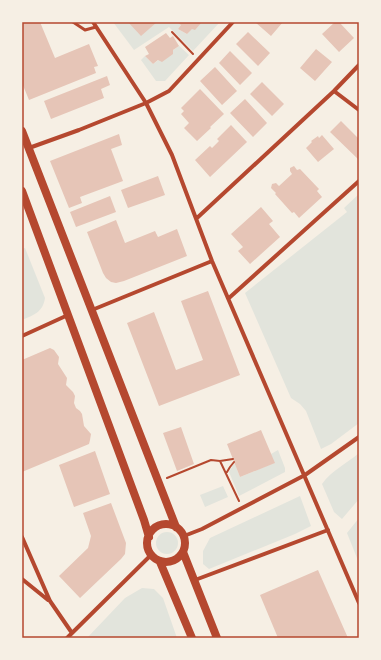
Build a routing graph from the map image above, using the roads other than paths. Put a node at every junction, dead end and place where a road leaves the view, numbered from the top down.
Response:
1 (73, 22) edge
2 (93, 22) edge
3 (232, 22) edge
4 (96, 27) junction
5 (359, 64) edge
6 (334, 91) junction
7 (146, 103) junction
8 (359, 110) edge
9 (22, 131) edge
10 (29, 148) junction
11 (359, 181) edge
12 (22, 191) edge
13 (197, 218) junction
14 (212, 260) junction
15 (229, 298) junction
16 (92, 310) junction
17 (69, 315) junction
18 (22, 336) edge
19 (359, 437) edge
20 (305, 475) junction
21 (176, 527) junction
22 (328, 530) junction
23 (149, 536) junction
24 (184, 536) junction
25 (22, 537) edge
26 (183, 552) junction
27 (151, 555) junction
28 (160, 562) junction
29 (22, 579) edge
30 (195, 580) junction
31 (50, 601) junction
32 (359, 603) edge
33 (72, 634) junction
34 (67, 638) edge
35 (192, 638) edge
36 (217, 638) edge

1 - 4 lane
2 - 4 street
3 - 7 street
4 - 7 street
5 - 6 street
6 - 8 street
6 - 13 street
7 - 10 street
7 - 13 street
9 - 10 main road
10 - 16 main road
11 - 15 street
12 - 17 main road
13 - 14 street
14 - 15 street
14 - 16 street
15 - 20 street
16 - 21 main road
17 - 18 street
17 - 23 main road
19 - 20 street
20 - 22 street
20 - 24 street
21 - 23 main road
21 - 24 main road
22 - 30 street
22 - 32 street
23 - 27 main road
24 - 26 main road
25 - 31 street
26 - 28 main road
26 - 30 main road
27 - 28 main road
27 - 33 street
28 - 35 main road
29 - 31 street
30 - 36 main road
31 - 33 street
33 - 34 street

